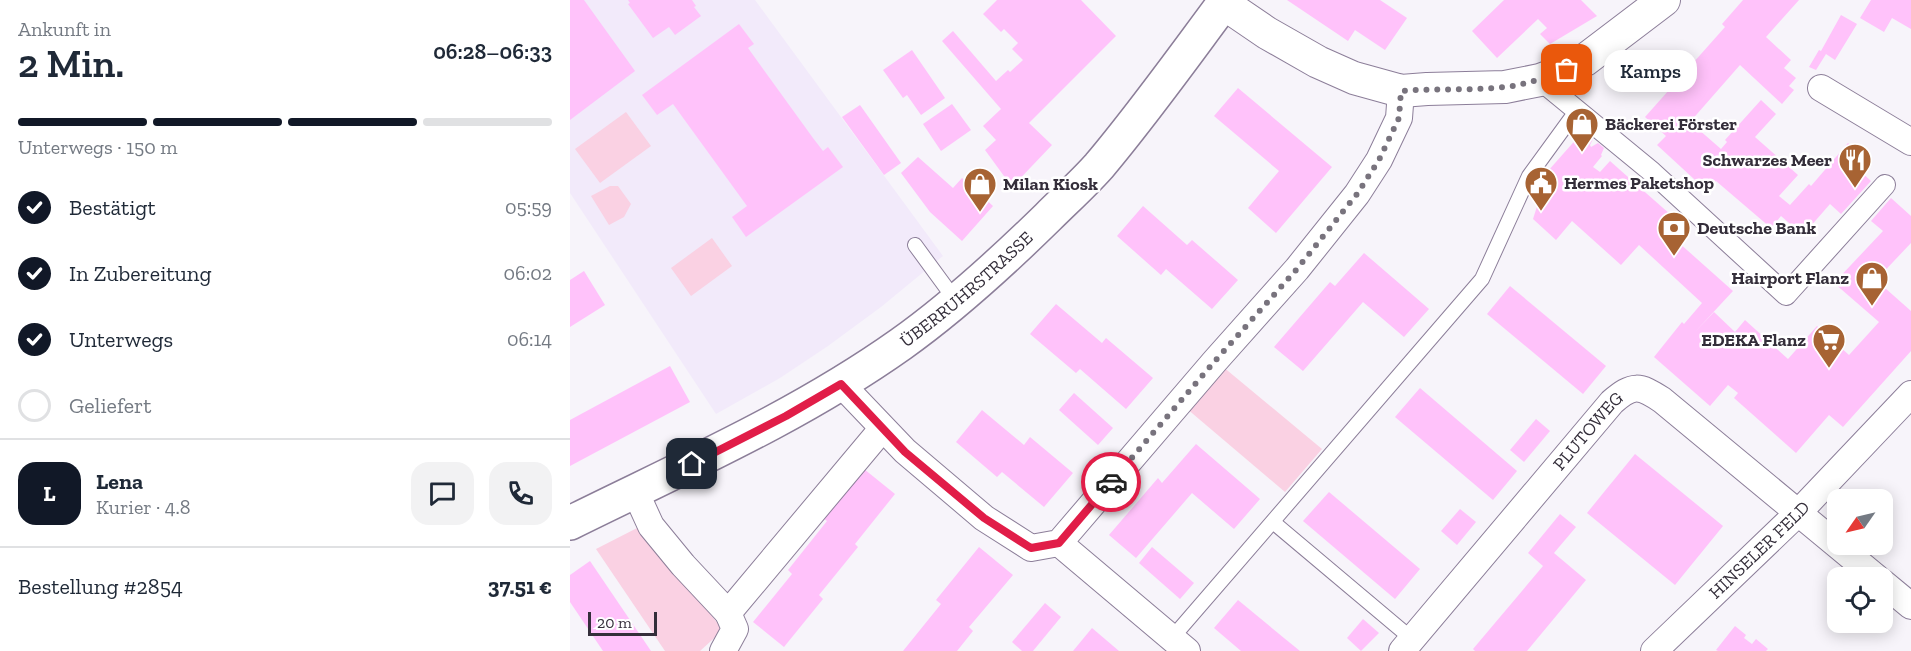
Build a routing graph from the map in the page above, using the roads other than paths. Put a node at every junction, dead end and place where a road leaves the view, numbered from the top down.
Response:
1 (1664, 0) edge
2 (1222, 1) edge
3 (1540, 80) junction
4 (1821, 88) dead end
5 (1401, 91) junction
6 (1577, 110) junction
7 (1911, 142) edge
8 (1885, 185) dead end
9 (915, 245) dead end
10 (956, 301) junction
11 (841, 384) junction
12 (1911, 394) edge
13 (882, 429) junction
14 (635, 491) junction
15 (1798, 513) junction
16 (1273, 522) junction
17 (570, 523) edge
18 (1059, 543) junction
19 (1864, 567) edge
20 (1893, 591) edge
21 (1911, 606) edge
22 (728, 613) junction
23 (1407, 645) edge
24 (1173, 647) edge
25 (723, 651) edge
26 (1654, 651) edge

1 - 3 street
2 - 5 street
2 - 10 main road, ÜBERRUHRSTRASSE
3 - 5 street
3 - 6 street
4 - 7 street
5 - 18 street
6 - 8 street
6 - 16 lane
9 - 10 lane
10 - 11 main road, ÜBERRUHRSTRASSE
11 - 13 street
11 - 14 main road, ÜBERRUHRSTRASSE
12 - 15 street, HINSELER FELD
13 - 18 street
13 - 22 street
14 - 17 main road, ÜBERRUHRSTRASSE
14 - 22 street
15 - 19 street
15 - 23 street, PLUTOWEG
15 - 26 street, HINSELER FELD
16 - 23 lane, PLUTOWEG
16 - 24 lane
18 - 24 street
20 - 21 street
22 - 25 street

